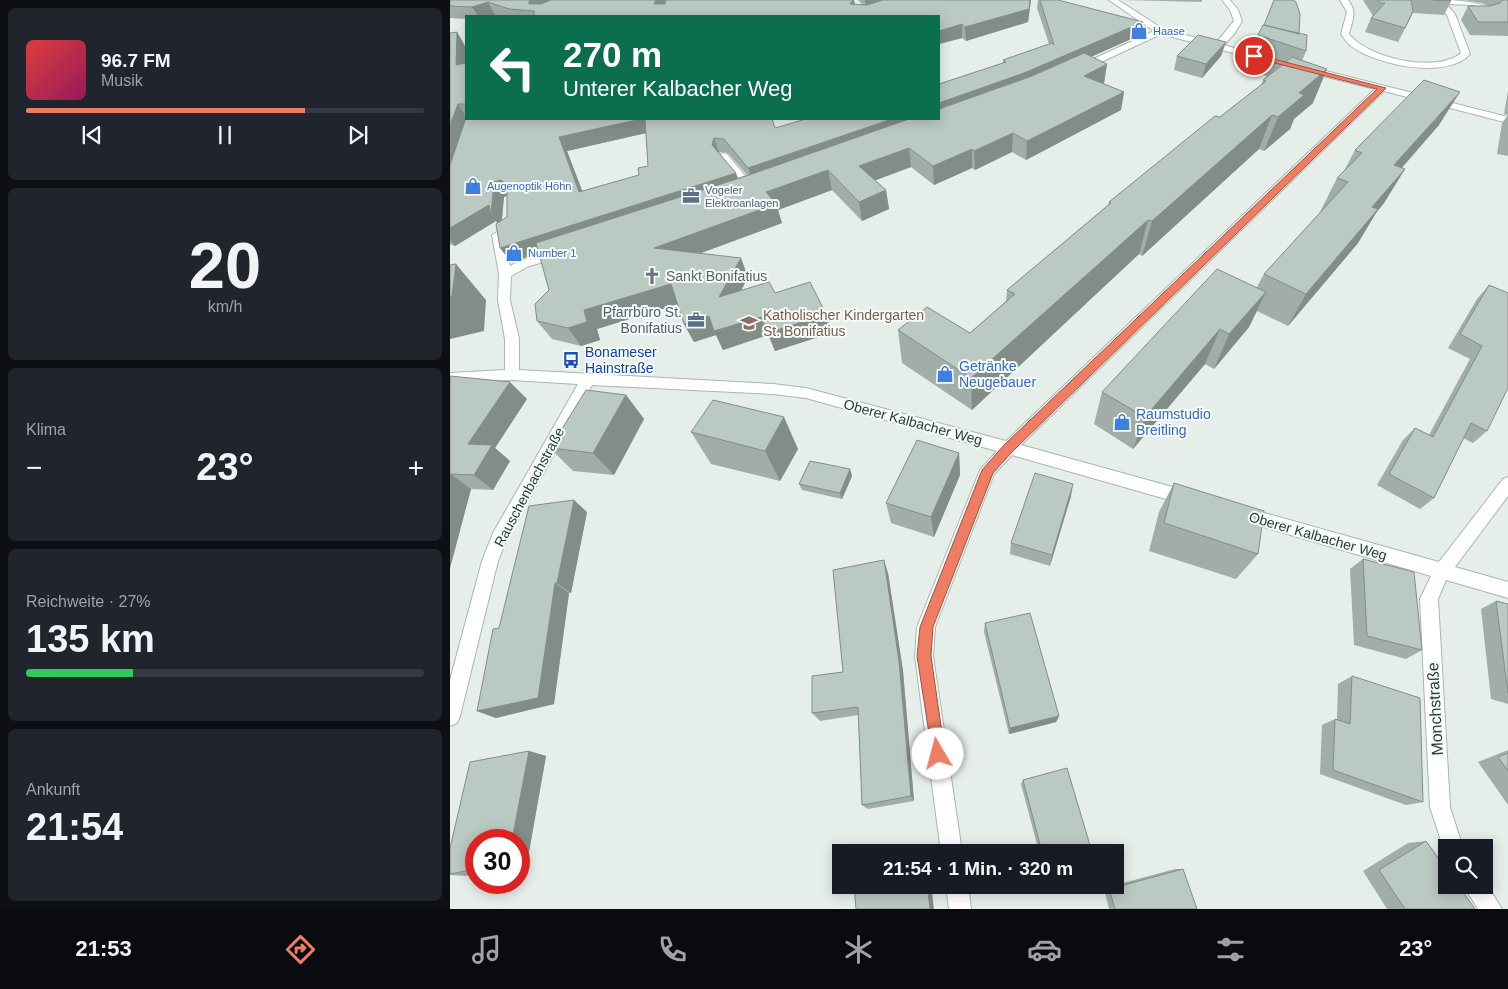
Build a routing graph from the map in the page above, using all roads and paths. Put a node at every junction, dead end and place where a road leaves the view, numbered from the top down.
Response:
1 (1113, 0) edge
2 (1226, 0) edge
3 (1344, 0) edge
4 (1439, 1) edge
5 (1475, 17) edge
6 (1160, 31) junction
7 (1217, 47) junction
8 (1281, 63) edge
9 (1300, 67) edge
10 (1072, 72) edge
11 (1382, 88) junction
12 (1508, 120) edge
13 (723, 156) edge
14 (751, 190) edge
15 (509, 223) edge
16 (568, 250) edge
17 (504, 274) junction
18 (512, 375) junction
19 (450, 378) edge
20 (588, 379) junction
21 (1009, 448) junction
22 (1508, 484) edge
23 (1198, 501) edge
24 (1226, 509) edge
25 (1442, 571) junction
26 (1508, 590) edge
27 (450, 716) edge
28 (1450, 839) edge
29 (951, 844) edge
30 (958, 894) edge
31 (1480, 894) edge
32 (960, 909) edge
33 (1491, 909) edge

1 - 6 street
2 - 7 street
3 - 4 street
4 - 5 street
6 - 7 street
6 - 10 street
7 - 8 street
9 - 11 street
11 - 12 street
11 - 21 street
13 - 14 street
15 - 17 street
16 - 17 street
17 - 18 street
18 - 19 street, Oberer Kalbacher Weg
18 - 20 street, Oberer Kalbacher Weg
20 - 21 street, Oberer Kalbacher Weg
20 - 27 street, Rauschenbachstraße
21 - 23 street, Oberer Kalbacher Weg
21 - 29 street
22 - 25 street, Monchstraße
24 - 25 street, Oberer Kalbacher Weg
25 - 26 street, Oberer Kalbacher Weg
25 - 28 street, Monchstraße
30 - 32 street
31 - 33 street

